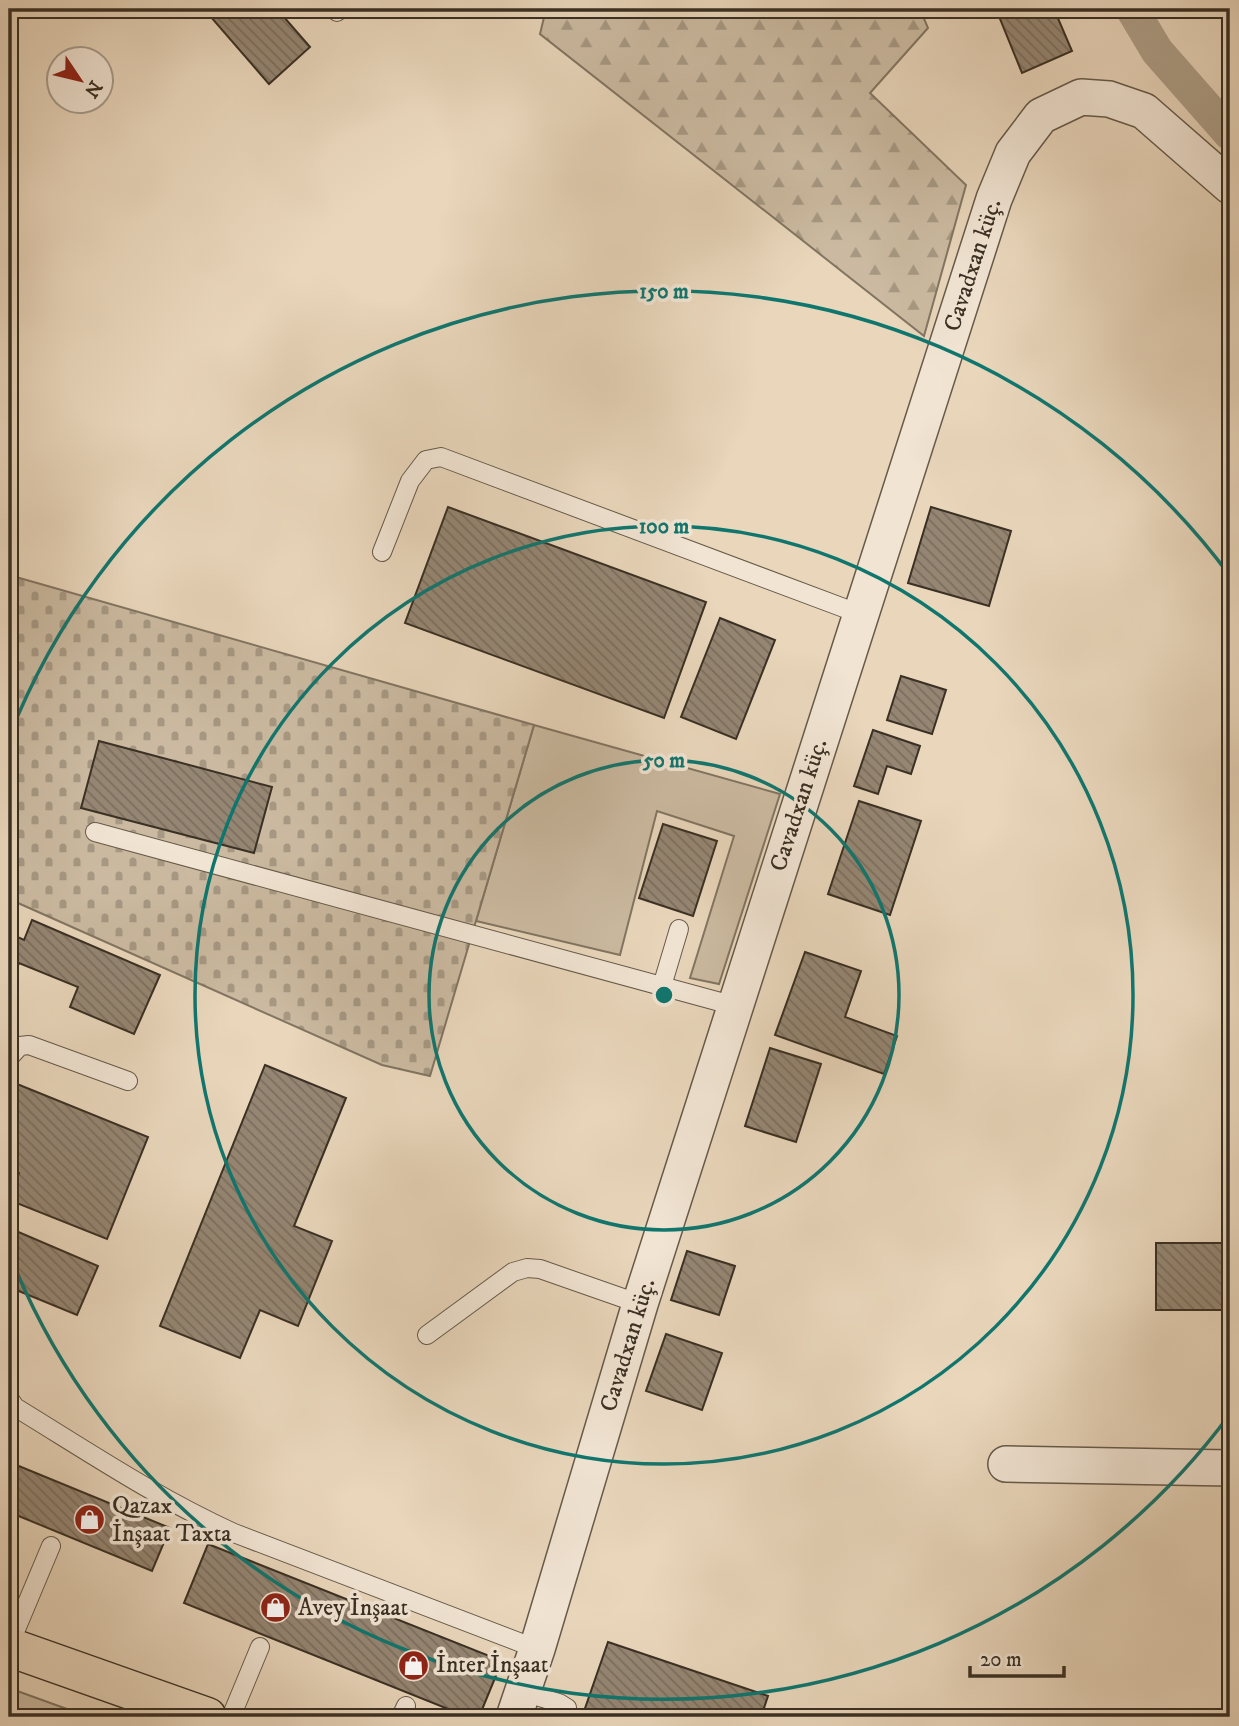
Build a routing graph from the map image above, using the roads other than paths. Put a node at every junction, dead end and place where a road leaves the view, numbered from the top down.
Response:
1 (1230, 186) edge
2 (382, 552) dead end
3 (860, 614) junction
4 (95, 832) dead end
5 (679, 929) dead end
6 (662, 986) junction
7 (735, 1006) junction
8 (9, 1058) edge
9 (128, 1081) dead end
10 (640, 1304) junction
11 (427, 1335) dead end
12 (9, 1398) edge
13 (1006, 1464) dead end
14 (1230, 1468) edge
15 (51, 1546) dead end
16 (9, 1647) edge
17 (260, 1647) dead end
18 (537, 1649) junction
19 (518, 1705) edge
20 (207, 1717) edge
21 (232, 1717) edge
22 (566, 1717) edge

1 - 3 street, Cavadxan küç.
2 - 3 lane
3 - 7 street, Cavadxan küç.
4 - 6 lane
5 - 6 lane
6 - 7 lane
7 - 10 street, Cavadxan küç.
8 - 9 lane
10 - 11 lane
10 - 18 street, Cavadxan küç.
12 - 18 lane
13 - 14 street
15 - 16 lane
16 - 20 main road
17 - 21 lane
18 - 19 street, Cavadxan küç.
19 - 22 lane

